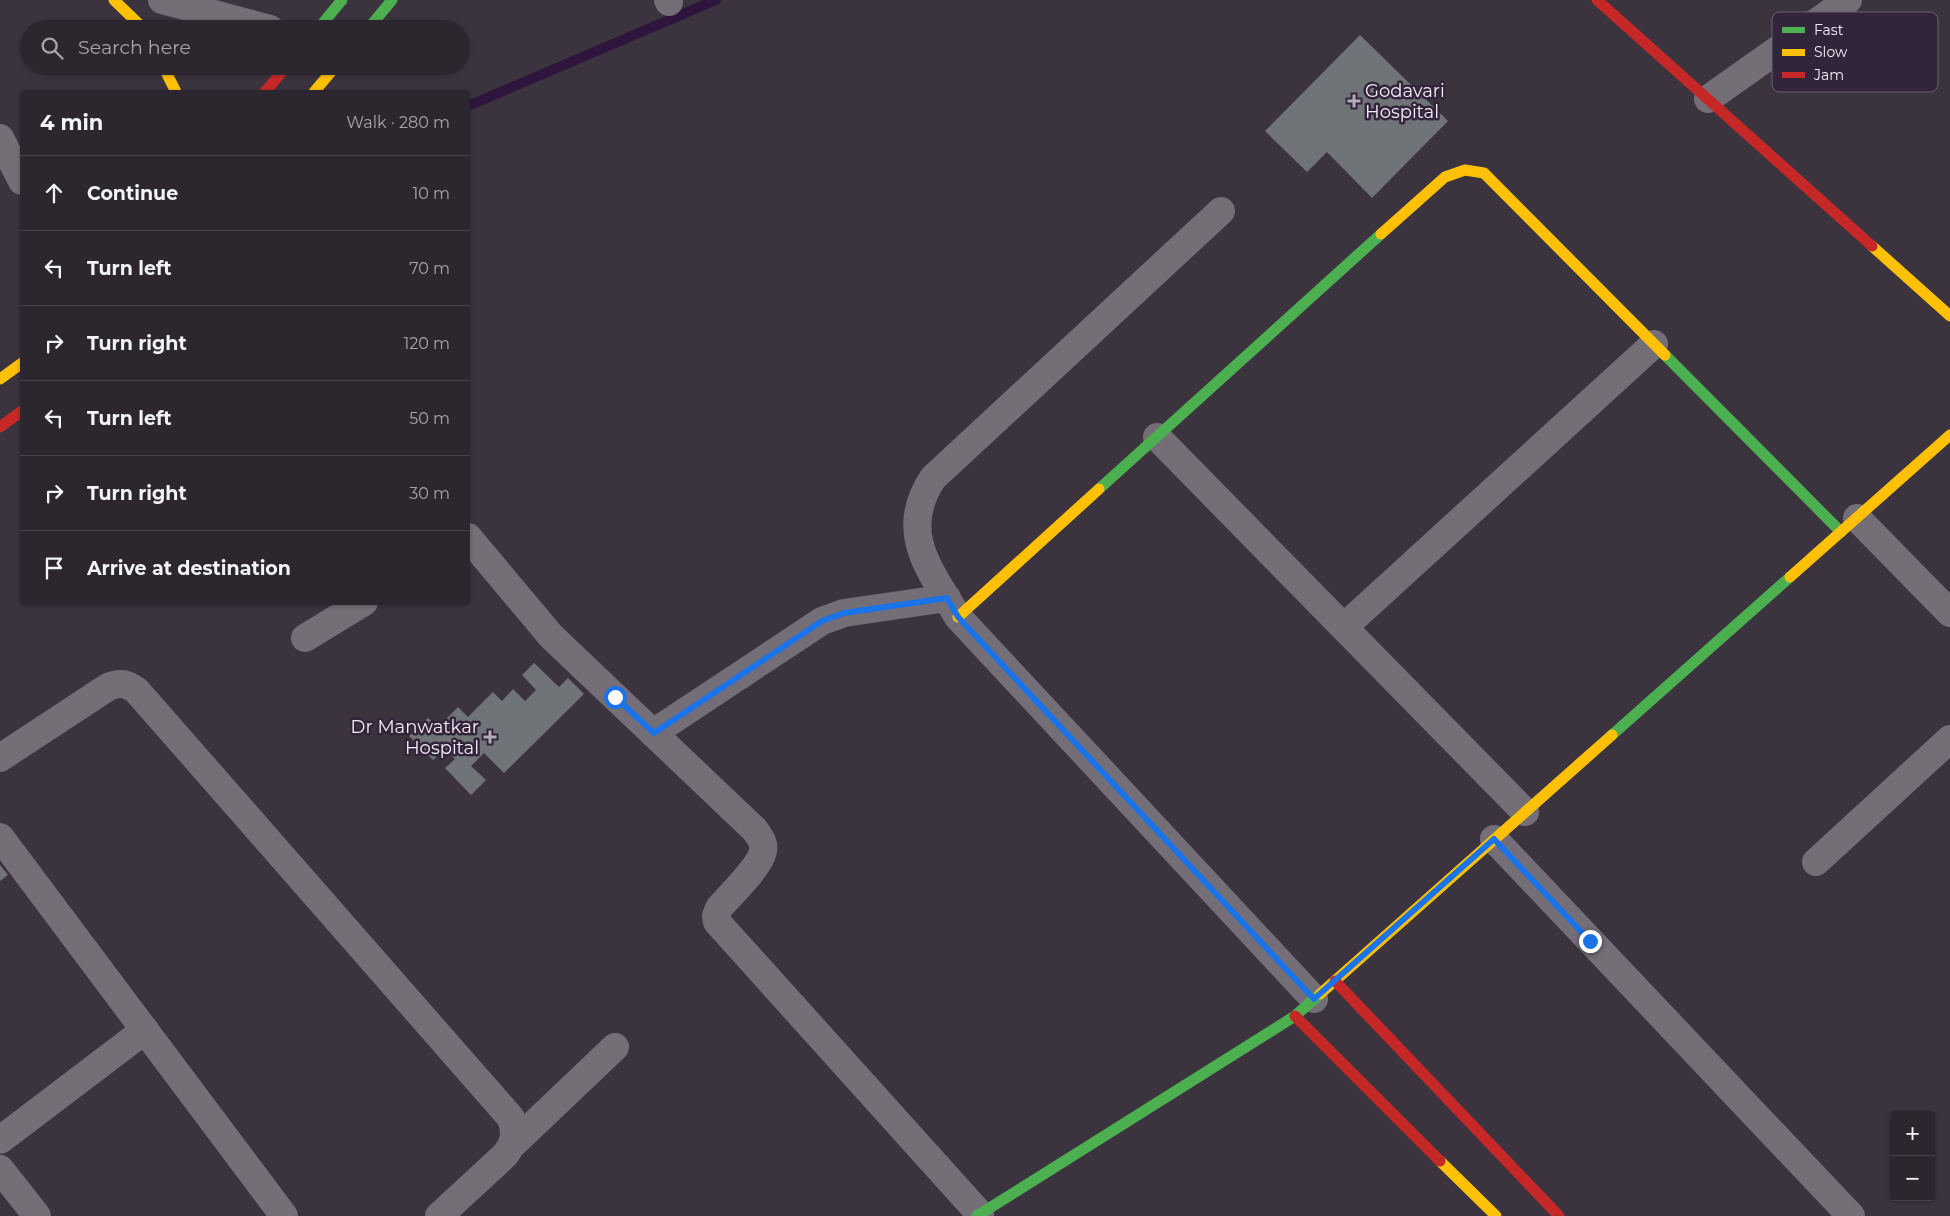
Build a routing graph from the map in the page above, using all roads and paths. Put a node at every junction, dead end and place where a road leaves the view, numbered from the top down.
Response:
1 (114, 0) edge
2 (162, 0) edge
3 (342, 0) edge
4 (392, 0) edge
5 (1597, 0) edge
6 (1848, 0) edge
7 (1831, 12) edge
8 (135, 20) edge
9 (236, 20) edge
10 (325, 20) edge
11 (375, 20) edge
12 (1772, 54) edge
13 (168, 75) edge
14 (279, 75) edge
15 (328, 75) edge
16 (175, 90) edge
17 (267, 90) edge
18 (316, 90) edge
19 (1708, 99) junction
20 (0, 138) edge
21 (20, 177) edge
22 (1222, 211) dead end
23 (1950, 316) edge
24 (1654, 344) junction
25 (20, 364) edge
26 (0, 379) edge
27 (20, 412) edge
28 (0, 427) edge
29 (1950, 435) edge
30 (1157, 437) junction
31 (1849, 525) junction
32 (470, 540) edge
33 (359, 605) edge
34 (952, 607) junction
35 (1950, 613) edge
36 (1344, 627) junction
37 (305, 638) dead end
38 (654, 733) junction
39 (1950, 739) edge
40 (0, 758) edge
41 (1525, 812) junction
42 (0, 837) edge
43 (1494, 839) junction
44 (1816, 862) dead end
45 (1335, 981) junction
46 (1304, 1008) junction
47 (145, 1030) junction
48 (614, 1047) dead end
49 (0, 1140) edge
50 (513, 1144) junction
51 (0, 1169) edge
52 (979, 1215) edge
53 (37, 1216) edge
54 (284, 1216) edge
55 (439, 1216) edge
56 (1496, 1216) edge
57 (1559, 1216) edge
58 (1851, 1216) edge

1 - 8 street
2 - 9 street
3 - 10 street
4 - 11 street
5 - 19 street
6 - 7 street
12 - 19 street
13 - 16 street
14 - 17 street
15 - 18 street
19 - 23 street
20 - 21 street
22 - 34 street
24 - 30 street
24 - 31 street
24 - 36 street
25 - 26 street
27 - 28 street
29 - 31 street
30 - 34 street
30 - 36 street
31 - 35 street
31 - 41 street
32 - 38 street
33 - 37 street
34 - 38 street
34 - 46 street
36 - 41 street
38 - 52 street
39 - 44 street
40 - 50 street
41 - 43 street
42 - 47 street
43 - 45 street
43 - 58 street
45 - 46 street
45 - 57 street
46 - 52 street
46 - 56 street
47 - 49 street
47 - 54 street
48 - 50 street
50 - 55 street
51 - 53 street

